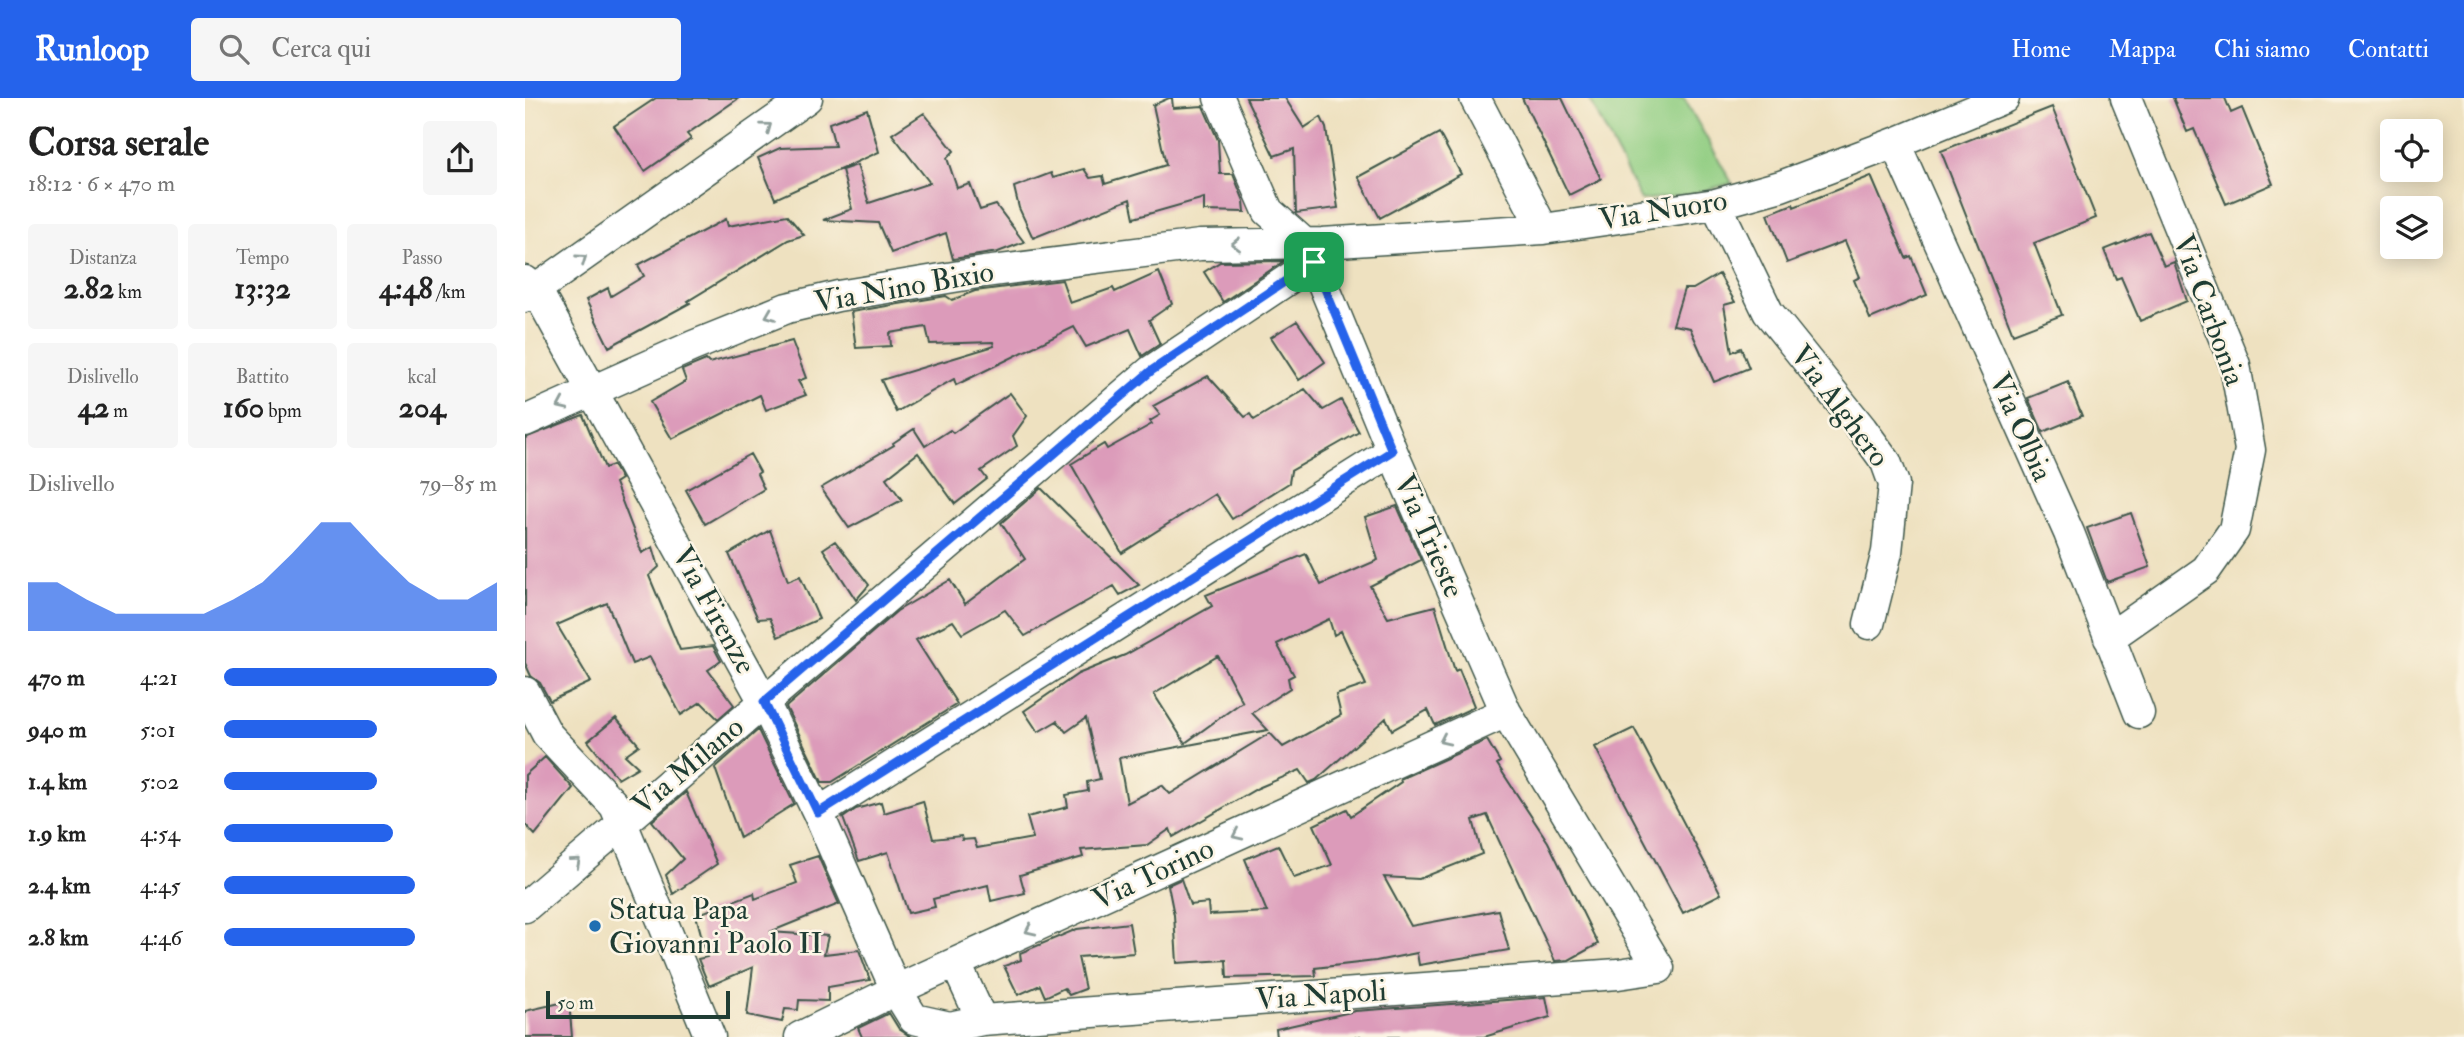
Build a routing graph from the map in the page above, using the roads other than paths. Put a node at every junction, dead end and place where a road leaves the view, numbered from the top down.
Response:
1 (807, 98) edge
2 (1219, 98) edge
3 (1475, 98) edge
4 (2002, 98) edge
5 (2126, 98) edge
6 (1895, 143) junction
7 (1716, 204) junction
8 (1543, 229) junction
9 (1309, 252) junction
10 (529, 290) edge
11 (593, 392) junction
12 (525, 421) edge
13 (1392, 451) junction
14 (1869, 624) dead end
15 (2109, 638) junction
16 (525, 692) edge
17 (764, 702) junction
18 (1506, 712) junction
19 (2139, 713) dead end
20 (818, 813) junction
21 (620, 823) junction
22 (525, 906) edge
23 (956, 964) junction
24 (1660, 968) joint
25 (896, 990) junction
26 (982, 1020) junction
27 (711, 1037) edge
28 (800, 1037) edge

10 -> 1 street
2 - 9 street, Via Trieste
3 - 8 street
4 - 6 street, Via Nuoro
5 - 15 street, Via Carbonia
6 - 7 street, Via Nuoro
6 - 15 street, Via Olbia
7 - 8 street, Via Nuoro
7 - 14 street, Via Alghero
8 - 9 street, Via Nuoro
9 -> 11 street, Via Nino Bixio
9 - 13 street, Via Trieste
9 - 17 street, Via Milano
10 - 11 street, Via Firenze
11 -> 12 street, Via Nino Bixio
11 - 17 street, Via Firenze
13 - 18 street, Via Trieste
13 - 20 street
15 - 19 street, Via Olbia
16 - 21 street
17 - 20 street, Via Firenze
17 - 21 street, Via Milano
18 -> 23 street, Via Torino
18 - 24 street, Via Trieste
20 - 25 street, Via Firenze
22 -> 21 street, Via Milano
21 - 27 street
23 - 25 street, Via Torino
23 - 26 street
24 - 26 street, Via Napoli
25 - 26 street, Via Napoli
25 - 28 street, Via Torino

